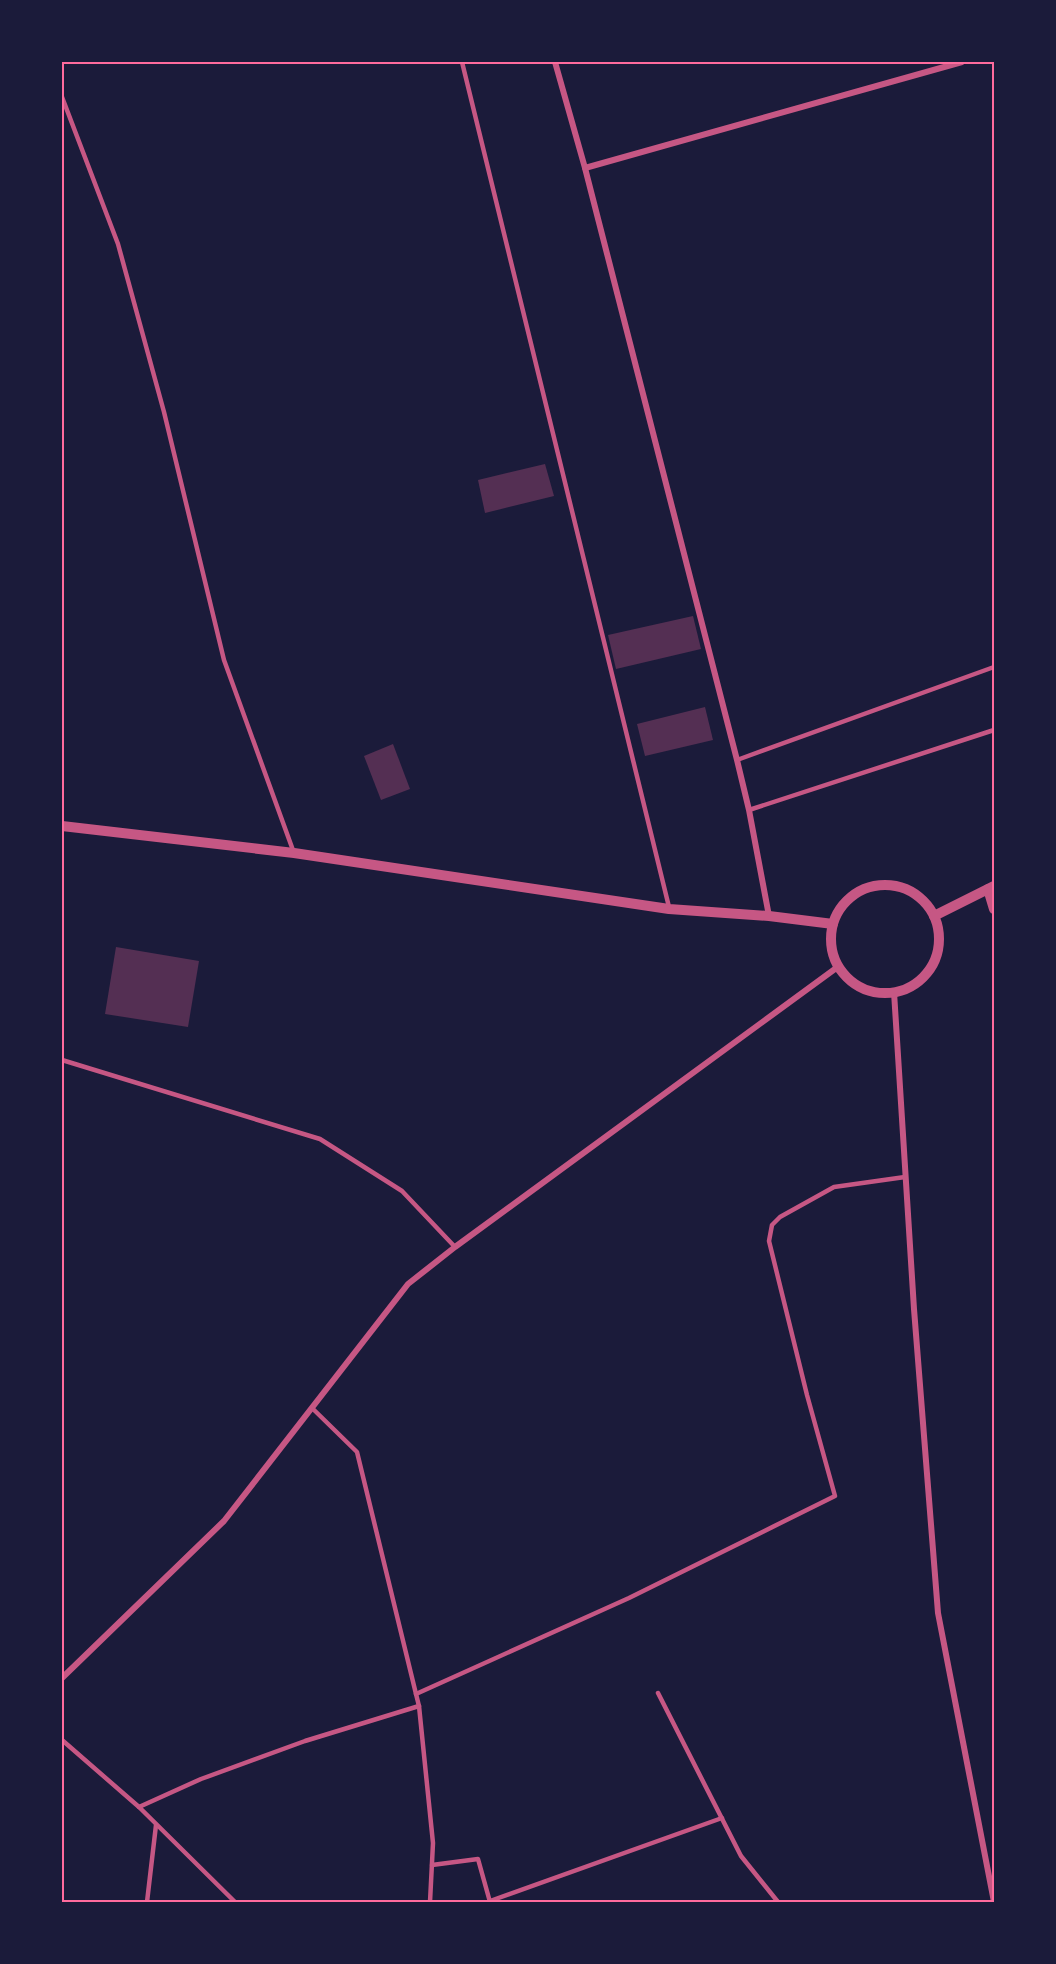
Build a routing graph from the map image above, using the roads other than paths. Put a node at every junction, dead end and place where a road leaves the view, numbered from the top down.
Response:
1 (462, 62) edge
2 (555, 62) edge
3 (962, 62) edge
4 (62, 97) edge
5 (585, 168) junction
6 (994, 667) edge
7 (994, 730) edge
8 (737, 760) junction
9 (749, 810) junction
10 (62, 826) edge
11 (294, 853) junction
12 (991, 887) edge
13 (669, 909) junction
14 (994, 909) edge
15 (769, 916) junction
16 (934, 916) junction
17 (833, 924) junction
18 (839, 966) junction
19 (894, 992) junction
20 (62, 1060) edge
21 (905, 1177) junction
22 (455, 1247) junction
23 (312, 1408) junction
24 (62, 1678) edge
25 (658, 1693) dead end
26 (416, 1694) junction
27 (419, 1706) junction
28 (62, 1740) edge
29 (139, 1807) junction
30 (722, 1818) junction
31 (156, 1824) junction
32 (432, 1865) junction
33 (147, 1902) edge
34 (235, 1902) edge
35 (430, 1902) edge
36 (490, 1902) edge
37 (778, 1902) edge
38 (994, 1902) edge

1 - 13 lane
2 - 5 street
3 - 5 street
4 - 11 lane
5 - 8 street
6 - 8 lane
7 - 9 lane
8 - 9 street
9 - 15 street
10 - 11 street
11 - 13 street
12 - 14 street
12 - 16 street
13 - 15 street
15 - 17 street
16 - 17 street
16 - 19 street
17 - 18 street
18 - 19 street
18 - 22 street
19 - 21 street
20 - 22 lane
21 - 26 lane
21 - 38 street
22 - 23 street
23 - 24 street
23 - 26 lane
25 - 30 lane
26 - 27 lane
27 - 29 lane
27 - 32 lane
28 - 29 lane
29 - 31 lane
30 - 36 lane
30 - 37 lane
31 - 33 lane
31 - 34 lane
32 - 35 lane
32 - 36 lane

